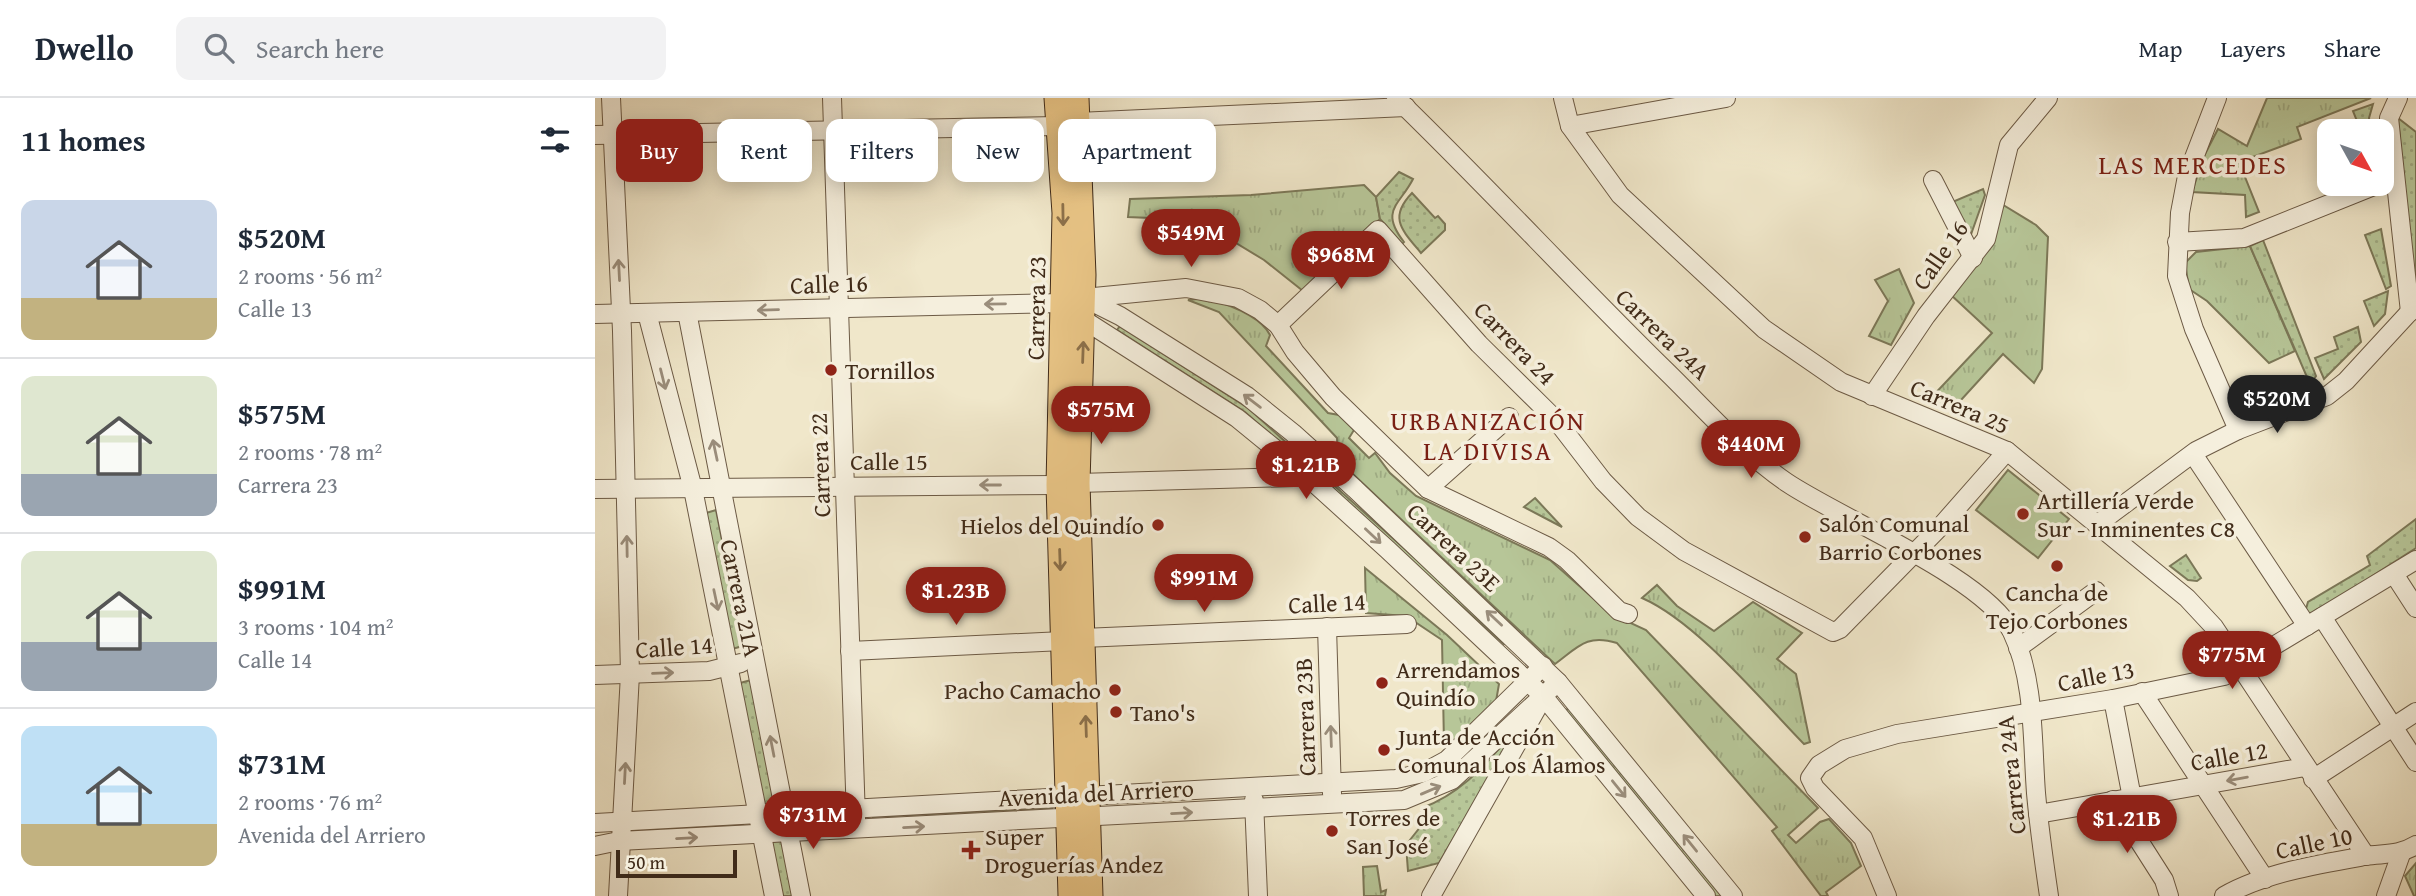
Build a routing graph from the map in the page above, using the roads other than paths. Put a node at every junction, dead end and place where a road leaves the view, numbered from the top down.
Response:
1 (611, 98) edge
2 (832, 98) edge
3 (1056, 98) edge
4 (1077, 98) edge
5 (1563, 98) edge
6 (1726, 98) edge
7 (2047, 98) edge
8 (2217, 98) edge
9 (2398, 98) edge
10 (1684, 101) edge
11 (1401, 103) edge
12 (833, 119) edge
13 (1066, 119) edge
14 (1070, 119) edge
15 (1147, 119) edge
16 (2389, 119) edge
17 (1058, 124) edge
18 (1570, 126) junction
19 (938, 127) edge
20 (826, 130) edge
21 (604, 135) edge
22 (1933, 180) dead end
23 (835, 182) edge
24 (1065, 182) edge
25 (2350, 196) edge
26 (2388, 196) edge
27 (2178, 242) junction
28 (1973, 258) junction
29 (1077, 307) junction
30 (839, 308) junction
31 (2413, 308) edge
32 (687, 312) junction
33 (621, 313) junction
34 (647, 313) junction
35 (595, 314) edge
36 (1278, 325) junction
37 (1872, 396) junction
38 (1509, 417) dead end
39 (2238, 430) junction
40 (2007, 452) junction
41 (2193, 454) junction
42 (1303, 472) junction
43 (1068, 484) junction
44 (845, 485) junction
45 (723, 487) junction
46 (626, 488) junction
47 (595, 489) edge
48 (693, 489) junction
49 (1428, 489) junction
50 (2099, 523) junction
51 (1913, 553) junction
52 (2416, 560) edge
53 (2394, 574) junction
54 (2096, 591) dead end
55 (2416, 608) edge
56 (1628, 614) dead end
57 (2315, 622) junction
58 (1406, 624) dead end
59 (1327, 627) junction
60 (1073, 640) junction
61 (2018, 648) junction
62 (850, 651) junction
63 (755, 657) junction
64 (1543, 666) junction
65 (730, 667) junction
66 (2239, 667) junction
67 (630, 674) junction
68 (595, 675) edge
69 (1528, 680) junction
70 (1558, 682) junction
71 (2142, 692) junction
72 (1543, 696) junction
73 (2113, 699) junction
74 (2416, 712) edge
75 (2030, 713) junction
76 (2393, 727) junction
77 (2416, 762) edge
78 (2309, 774) junction
79 (1396, 779) junction
80 (1332, 783) junction
81 (2205, 785) junction
82 (1254, 786) junction
83 (2132, 798) junction
84 (1404, 800) junction
85 (2113, 800) junction
86 (1333, 804) junction
87 (856, 807) junction
88 (1077, 807) junction
89 (1254, 809) junction
90 (757, 813) junction
91 (786, 813) junction
92 (2038, 814) junction
93 (622, 821) junction
94 (595, 823) edge
95 (856, 830) junction
96 (790, 833) junction
97 (761, 834) junction
98 (619, 841) junction
99 (595, 846) edge
100 (2409, 849) edge
101 (2366, 856) junction
102 (2265, 879) junction
103 (618, 896) edge
104 (774, 896) edge
105 (801, 896) edge
106 (1070, 896) edge
107 (1091, 896) edge
108 (1258, 896) edge
109 (1431, 896) edge
110 (1706, 896) edge
111 (1733, 896) edge
112 (1887, 896) edge
113 (2049, 896) edge
114 (2169, 896) edge
115 (2224, 896) edge
116 (2386, 896) edge

1 - 21 street
2 - 12 street, Carrera 22
3 - 13 main road, Carrera 23
4 - 14 main road, Carrera 23
5 - 18 street, Carrera 25
6 - 10 street
7 - 28 street, Calle 16
8 - 27 street
9 - 16 street
10 - 18 street
11 - 15 street
11 - 51 street, Carrera 24A
17 - 19 street
18 - 37 street, Carrera 25
20 - 21 street
33 -> 21 street
22 - 28 street
23 - 30 street, Carrera 22
24 - 29 main road, Carrera 23
25 - 27 street
26 - 31 street
27 - 39 street
28 - 37 street, Calle 16
29 -> 30 street, Calle 16
29 - 36 street, Calle 16
29 - 42 street, Carrera 23E
29 - 43 main road, Carrera 23
64 -> 29 street, Carrera 23E
30 -> 32 street, Calle 16
30 - 44 street, Carrera 22
31 - 39 street
32 - 34 street, Calle 16
45 -> 32 street, Carrera 21A
33 - 34 street, Calle 16
33 - 35 street, Calle 16
33 - 46 street
34 -> 48 street, Carrera 21A
36 - 49 street
36 - 51 street, Carrera 24
37 - 40 street, Carrera 25
38 - 49 street
39 - 41 street
40 - 50 street, Carrera 25
40 - 51 street
41 - 50 street
41 - 57 street
42 - 43 street, Calle 15
42 -> 69 street, Carrera 23E
43 -> 44 street, Calle 15
43 - 60 main road, Carrera 23
44 - 45 street, Calle 15
44 - 62 street, Carrera 22
45 - 48 street, Calle 15
45 - 63 street, Carrera 21A
46 - 47 street, Calle 15
46 - 48 street, Calle 15
67 -> 46 street
48 -> 65 street, Carrera 21A
49 - 56 street
50 - 66 street, Carrera 25
51 - 61 street, Carrera 24A
52 - 53 street, Calle 13
53 - 55 street
53 - 57 street, Calle 13
54 - 61 street
57 - 66 street, Calle 13
57 - 76 street
58 - 59 street, Calle 14
59 - 60 street, Calle 14
80 -> 59 street, Carrera 23B
60 - 62 street, Calle 14
60 - 88 main road, Carrera 23
61 - 75 street, Carrera 24A
62 - 87 street, Carrera 22
63 - 65 street, Calle 14
91 -> 63 street, Carrera 21A
64 - 69 street, Avenida del Arriero
64 - 70 street, Carrera 23E
67 -> 65 street, Calle 14
65 - 90 street, Carrera 21A
66 - 71 street, Calle 13
66 - 78 street, Carrera 25
67 - 68 street, Calle 14
93 -> 67 street
69 - 72 street, Carrera 23E
69 - 79 street, Avenida del Arriero
70 - 72 street, Avenida del Arriero
111 -> 70 street, Carrera 23E
71 - 73 street, Calle 13
71 - 81 street
84 -> 72 street, Avenida del Arriero
72 - 109 street
72 -> 110 street, Carrera 23E
73 - 75 street, Calle 13
73 - 83 street
74 - 76 street, Calle 12
75 - 92 street, Carrera 24A
75 - 112 street, Calle 13
76 - 77 street
76 - 78 street, Calle 12
78 -> 81 street, Calle 12
78 - 101 street, Carrera 25
79 - 80 street, Avenida del Arriero
79 - 84 street
80 - 82 street, Avenida del Arriero
80 - 86 street, Carrera 23B
81 - 83 street, Calle 12
81 - 102 street
82 - 88 street, Avenida del Arriero
82 - 89 street
83 - 85 street, Calle 12
84 - 86 street, Avenida del Arriero
85 - 92 street, Calle 12
85 - 114 street
86 - 89 street, Avenida del Arriero
87 - 88 street, Avenida del Arriero
87 - 91 street, Avenida del Arriero
87 - 95 street, Carrera 22
88 -> 89 street, Avenida del Arriero
95 -> 88 street, Avenida del Arriero
88 - 106 main road, Carrera 23
88 - 107 main road, Carrera 23
89 - 108 street
90 - 91 street, Avenida del Arriero
90 - 93 street, Avenida del Arriero
90 - 97 street, Carrera 21A
91 - 96 street, Carrera 21A
92 - 113 street, Carrera 24A
93 - 94 street, Avenida del Arriero
93 - 98 street
95 - 96 street, Avenida del Arriero
96 - 97 street, Avenida del Arriero
96 - 105 street, Carrera 21A
98 -> 97 street, Avenida del Arriero
97 - 104 street, Carrera 21A
98 - 99 street, Avenida del Arriero
98 - 103 street
100 - 101 street, Calle 10
100 - 116 street
101 - 102 street, Calle 10
102 - 115 street, Calle 10

